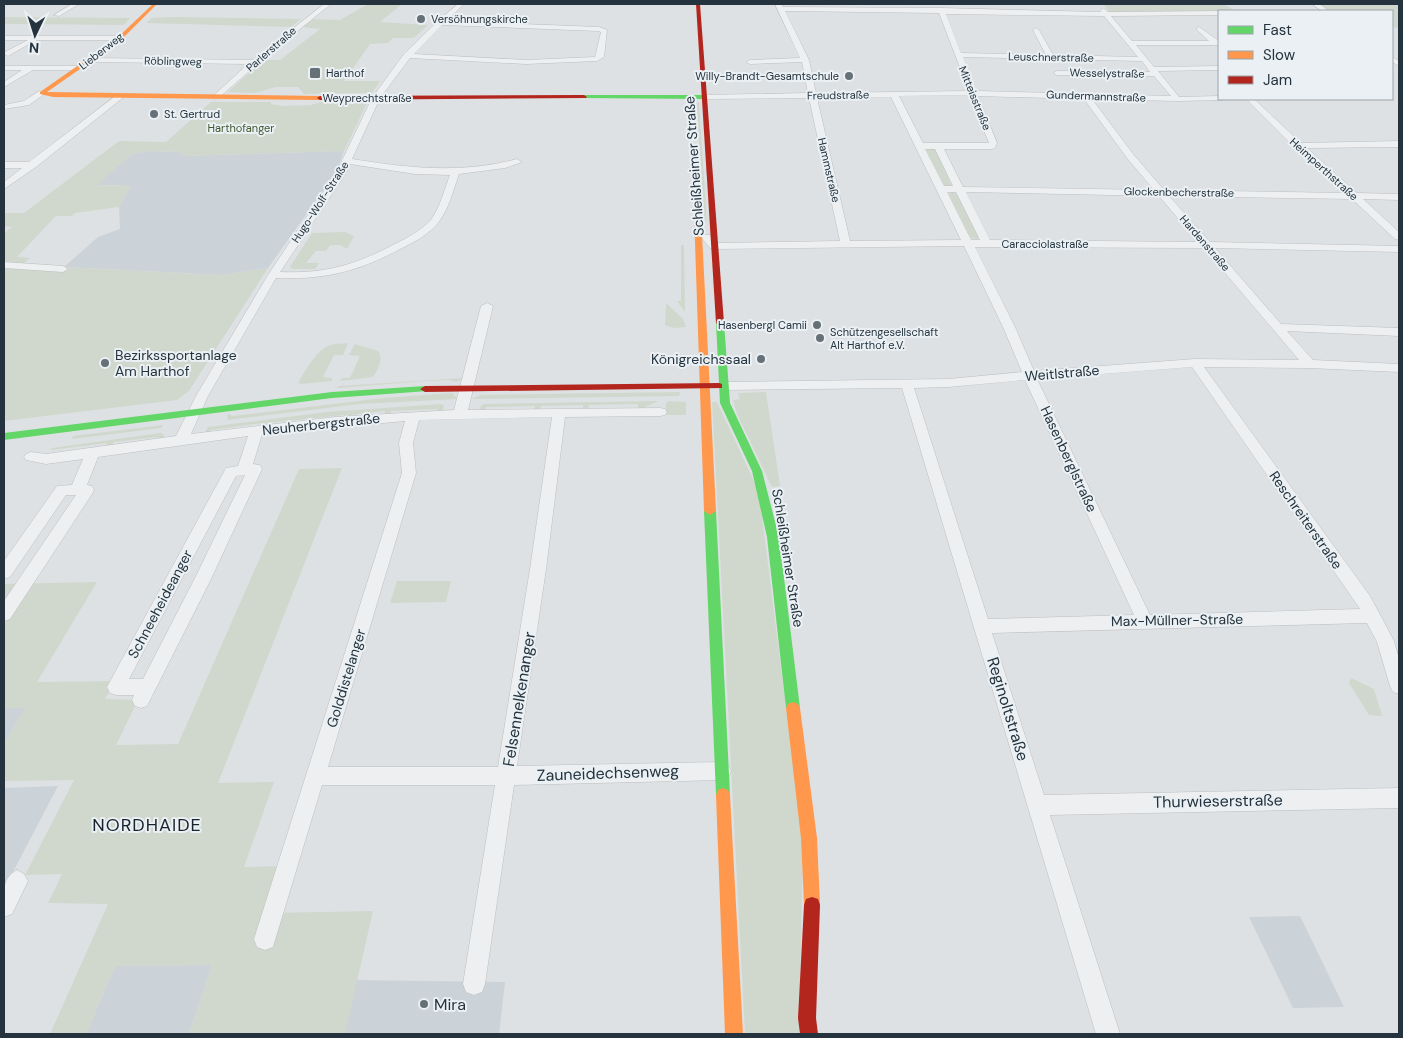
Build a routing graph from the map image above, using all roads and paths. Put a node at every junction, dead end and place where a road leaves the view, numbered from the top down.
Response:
1 (76, 4) edge
2 (155, 4) edge
3 (328, 4) edge
4 (461, 4) edge
5 (688, 4) edge
6 (698, 4) edge
7 (1098, 4) edge
8 (778, 6) edge
9 (852, 7) edge
10 (940, 10) junction
11 (1218, 13) edge
12 (1106, 14) junction
13 (57, 15) dead end
14 (439, 24) junction
15 (1199, 29) dead end
16 (1036, 30) dead end
17 (4, 38) edge
18 (120, 38) junction
19 (34, 39) junction
20 (1132, 43) junction
21 (1218, 43) edge
22 (8, 54) dead end
23 (958, 55) junction
24 (407, 56) junction
25 (1052, 57) junction
26 (1145, 59) junction
27 (91, 60) junction
28 (805, 60) junction
29 (255, 62) junction
30 (750, 62) dead end
31 (690, 65) dead end
32 (4, 68) edge
33 (31, 68) junction
34 (79, 68) junction
35 (1218, 68) edge
36 (1155, 71) junction
37 (1057, 72) dead end
38 (691, 83) dead end
39 (4, 85) edge
40 (42, 92) junction
41 (972, 93) junction
42 (894, 94) junction
43 (121, 96) junction
44 (812, 96) junction
45 (1086, 96) junction
46 (704, 97) junction
47 (216, 98) junction
48 (376, 98) junction
49 (1218, 98) edge
50 (1177, 99) junction
51 (1251, 100) edge
52 (692, 102) junction
53 (4, 107) edge
54 (1399, 144) edge
55 (919, 146) junction
56 (938, 146) junction
57 (1298, 146) junction
58 (348, 162) junction
59 (517, 162) dead end
60 (4, 165) edge
61 (33, 165) junction
62 (455, 173) junction
63 (4, 186) edge
64 (940, 189) junction
65 (959, 189) junction
66 (1160, 192) junction
67 (1355, 196) junction
68 (1399, 197) edge
69 (697, 201) dead end
70 (698, 228) junction
71 (1399, 237) edge
72 (968, 243) junction
73 (846, 244) junction
74 (987, 244) junction
75 (1208, 245) junction
76 (714, 246) junction
77 (1399, 249) edge
78 (4, 265) edge
79 (63, 268) dead end
80 (273, 274) junction
81 (488, 306) dead end
82 (1277, 327) junction
83 (703, 332) junction
84 (720, 332) junction
85 (1399, 332) edge
86 (1195, 363) junction
87 (1309, 364) junction
88 (1399, 368) edge
89 (1029, 376) junction
90 (907, 384) junction
91 (704, 386) junction
92 (724, 386) junction
93 (467, 387) junction
94 (660, 412) dead end
95 (194, 413) junction
96 (559, 413) junction
97 (460, 414) junction
98 (413, 416) junction
99 (256, 431) junction
100 (4, 437) edge
101 (181, 441) junction
102 (93, 453) junction
103 (31, 457) dead end
104 (244, 470) junction
105 (77, 490) junction
106 (220, 492) junction
107 (244, 492) junction
108 (4, 572) edge
109 (32, 572) junction
110 (4, 614) edge
111 (1372, 616) junction
112 (1145, 620) junction
113 (982, 626) junction
114 (1399, 686) edge
115 (722, 770) junction
116 (315, 776) junction
117 (507, 776) junction
118 (1399, 798) edge
119 (1037, 805) junction
120 (17, 881) dead end
121 (4, 906) edge
122 (265, 939) dead end
123 (474, 984) dead end
124 (734, 1034) edge
125 (809, 1034) edge
126 (1108, 1034) edge

1 - 13 street
2 - 18 main road, Lieberweg
3 - 29 street, Parlerstraße
4 - 14 street, Hugo-Wolf-Straße
5 - 31 main road
6 - 46 main road, Schleißheimer Straße
7 - 12 street
8 - 9 street
8 - 28 street, Hammstraße
9 - 10 street
10 - 12 street
10 - 23 street, Mitteisstraße
11 - 12 street
12 - 20 street
14 - 24 street, Hugo-Wolf-Straße
14 - 24 street
15 - 21 street
16 - 25 street
17 - 19 street
18 - 19 street
18 - 27 main road, Lieberweg
19 - 22 street
20 - 21 street
20 - 26 street
23 - 25 street, Leuschnerstraße
23 - 41 street, Mitteisstraße
24 - 48 street, Hugo-Wolf-Straße
25 - 26 street, Leuschnerstraße
26 - 36 street
27 - 29 street, Röblingweg
27 - 34 main road, Lieberweg
28 - 30 street
28 - 44 street, Hammstraße
29 - 47 street, Parlerstraße
32 - 33 street
33 - 34 street
33 - 39 street
34 - 40 main road, Lieberweg
35 - 36 street, Wesselystraße
36 - 37 street, Wesselystraße
36 - 50 street
38 - 52 main road, Schleißheimer Straße
40 - 43 main road, Weyprechtstraße
40 - 53 street
41 - 42 street, Freudstraße
41 - 45 street, Gundermannstraße
41 - 56 street, Mitteisstraße
42 - 44 street, Freudstraße
42 - 55 street, Hasenberglstraße
43 - 47 main road, Weyprechtstraße
43 - 61 street
44 - 46 street, Freudstraße
44 - 73 street, Hammstraße
45 - 50 street, Gundermannstraße
45 - 66 street, Hardenstraße
46 - 52 main road, Weyprechtstraße
46 - 76 main road, Schleißheimer Straße
47 - 48 main road, Weyprechtstraße
48 - 52 main road, Weyprechtstraße
48 - 58 street, Hugo-Wolf-Straße
49 - 50 street, Gundermannstraße
51 - 57 street, Heimperthstraße
54 - 57 street
55 - 56 street, Mitteisstraße
55 - 64 street, Hasenberglstraße
56 - 65 street
57 - 67 street, Heimperthstraße
58 - 62 street
58 - 80 street, Hugo-Wolf-Straße
59 - 62 street
60 - 61 street
61 - 63 street
62 - 80 street
64 - 65 street
64 - 72 street, Hasenberglstraße
65 - 66 street, Glockenbecherstraße
65 - 74 street
66 - 67 street, Glockenbecherstraße
66 - 75 street, Hardenstraße
67 - 68 street, Glockenbecherstraße
67 - 71 street, Heimperthstraße
69 - 70 main road, Schleißheimer Straße
70 - 76 street
70 - 83 main road, Schleißheimer Straße
72 - 73 street, Caracciolastraße
72 - 74 street, Caracciolastraße
72 - 89 street, Hasenberglstraße
73 - 76 street, Caracciolastraße
74 - 75 street, Caracciolastraße
75 - 77 street, Caracciolastraße
75 - 82 street, Hardenstraße
76 - 84 main road, Schleißheimer Straße
78 - 79 street
80 - 95 street, Hugo-Wolf-Straße
81 - 93 street
82 - 85 street
82 - 87 street, Hardenstraße
83 - 84 main road
83 - 91 main road, Schleißheimer Straße
84 - 92 main road, Schleißheimer Straße
86 - 87 street, Weitlstraße
86 - 89 street, Weitlstraße
86 - 111 street, Reschreiterstraße
87 - 88 street, Weitlstraße
89 - 90 street, Weitlstraße
89 - 112 street, Hasenberglstraße
90 - 92 street, Weitlstraße
90 - 113 street, Reginoltstraße
91 - 92 main road, Neuherbergstraße
91 - 93 main road, Neuherbergstraße
91 - 115 main road, Schleißheimer Straße
92 - 125 main road, Schleißheimer Straße
93 - 95 main road, Neuherbergstraße
93 - 97 street
94 - 96 street, Neuherbergstraße
95 - 100 main road, Neuherbergstraße
95 - 101 street
96 - 97 street, Neuherbergstraße
96 - 117 street, Felsennelkenanger
97 - 98 street, Neuherbergstraße
98 - 99 street, Neuherbergstraße
98 - 116 street, Golddistelanger
99 - 101 street, Neuherbergstraße
99 - 104 street
101 - 102 street, Neuherbergstraße
102 - 103 street, Neuherbergstraße
102 - 105 street
104 - 106 street, Schneeheideanger
104 - 107 street, Schneeheideanger
105 - 108 street
105 - 109 street
106 - 107 street
106 - 107 street, Schneeheideanger
108 - 109 street
109 - 110 street
111 - 112 street, Max-Müllner-Straße
111 - 114 street, Reschreiterstraße
112 - 113 street, Max-Müllner-Straße
113 - 119 street, Reginoltstraße
115 - 117 street, Zauneidechsenweg
115 - 124 main road, Schleißheimer Straße
116 - 117 street, Zauneidechsenweg
116 - 122 street, Golddistelanger
117 - 123 street, Felsennelkenanger
118 - 119 street, Thurwieserstraße
119 - 126 street, Reginoltstraße
120 - 121 street

